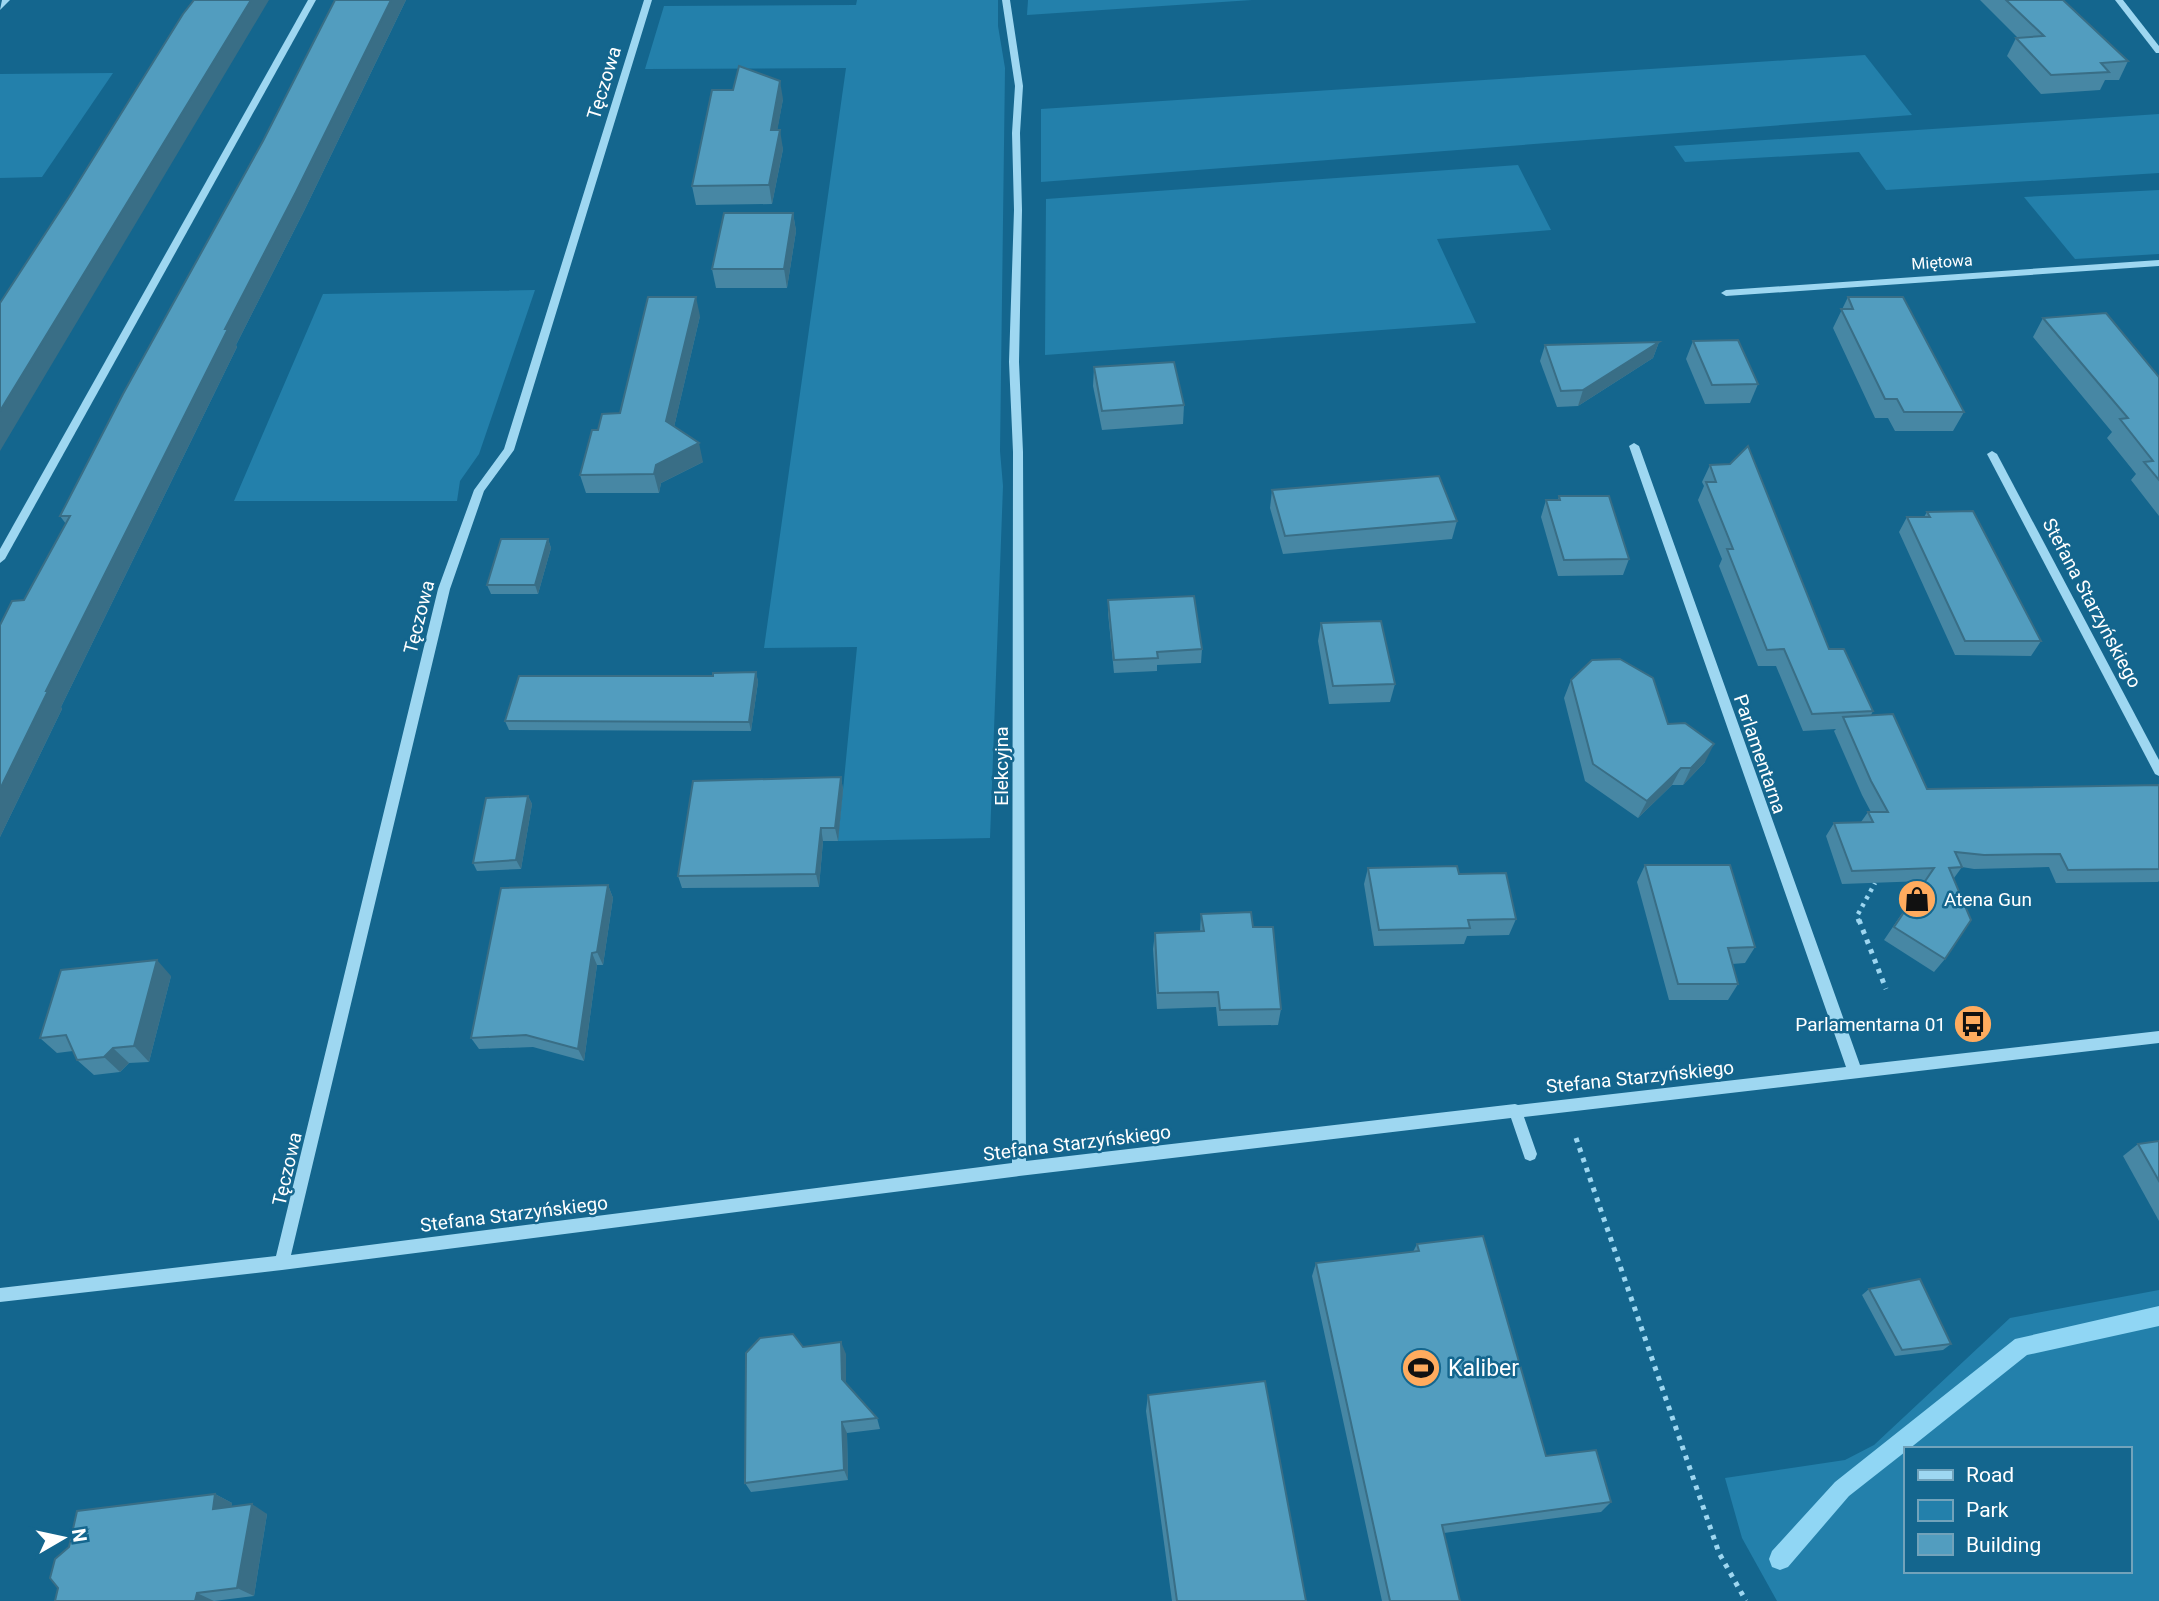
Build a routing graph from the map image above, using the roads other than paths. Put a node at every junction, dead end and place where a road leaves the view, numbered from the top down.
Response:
1 (6, 0) edge
2 (312, 0) edge
3 (648, 0) edge
4 (1006, 0) edge
5 (2119, 0) edge
6 (0, 8) edge
7 (2159, 51) edge
8 (2159, 263) edge
9 (1726, 293) dead end
10 (1634, 446) dead end
11 (1992, 454) dead end
12 (0, 559) edge
13 (2159, 771) edge
14 (2159, 1037) edge
15 (1855, 1072) junction
16 (1515, 1110) junction
17 (1530, 1154) dead end
18 (1019, 1169) junction
19 (282, 1263) junction
20 (0, 1295) edge

1 - 6 street
2 - 12 street
3 - 19 street, Tęczowa
4 - 18 street, Elekcyjna
5 - 7 street
8 - 9 street, Miętowa
10 - 15 street, Parlamentarna
11 - 13 street, Stefana Starzyńskiego
14 - 15 street, Stefana Starzyńskiego
15 - 16 street, Stefana Starzyńskiego
16 - 17 street
16 - 18 street, Stefana Starzyńskiego
18 - 19 street, Stefana Starzyńskiego
19 - 20 street, Stefana Starzyńskiego

